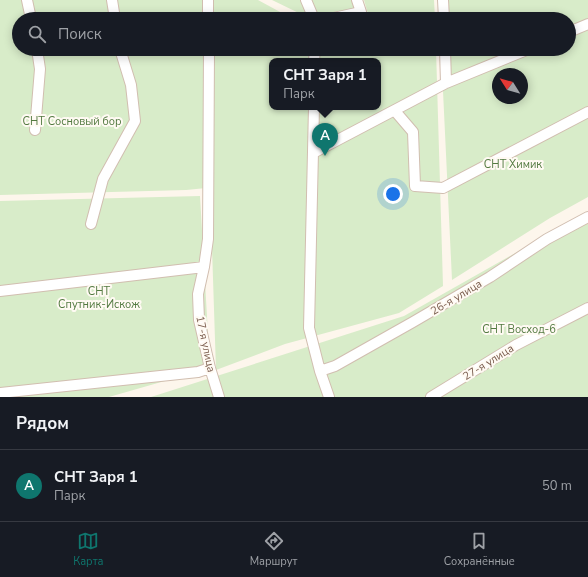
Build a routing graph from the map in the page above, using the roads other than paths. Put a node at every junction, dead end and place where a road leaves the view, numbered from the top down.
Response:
1 (27, 0) edge
2 (112, 0) edge
3 (208, 0) edge
4 (306, 0) edge
5 (357, 0) edge
6 (443, 0) edge
7 (30, 12) edge
8 (114, 12) edge
9 (208, 12) edge
10 (311, 12) edge
11 (361, 12) edge
12 (444, 12) edge
13 (588, 24) edge
14 (576, 29) edge
15 (38, 56) edge
16 (122, 56) edge
17 (209, 56) edge
18 (445, 56) edge
19 (512, 56) edge
20 (446, 83) junction
21 (314, 110) edge
22 (395, 111) junction
23 (588, 112) edge
24 (35, 130) dead end
25 (313, 153) junction
26 (588, 217) edge
27 (90, 224) dead end
28 (204, 267) junction
29 (0, 291) edge
30 (588, 308) edge
31 (210, 368) junction
32 (320, 371) junction
33 (0, 393) edge
34 (219, 397) edge
35 (329, 397) edge
36 (431, 397) edge

1 - 7 street
2 - 8 street
3 - 9 street
4 - 10 street
5 - 11 street
6 - 12 street
13 - 14 street
15 - 24 street
16 - 27 street
17 - 28 street, 17-я улица
18 - 20 street
19 - 20 street
20 - 22 street
21 - 25 street
22 - 23 street
22 - 25 street
25 - 32 street
26 - 32 street, 26-я улица
28 - 29 street
28 - 31 street, 17-я улица
30 - 36 street, 27-я улица
31 - 33 street
31 - 34 street, 17-я улица
32 - 35 street

